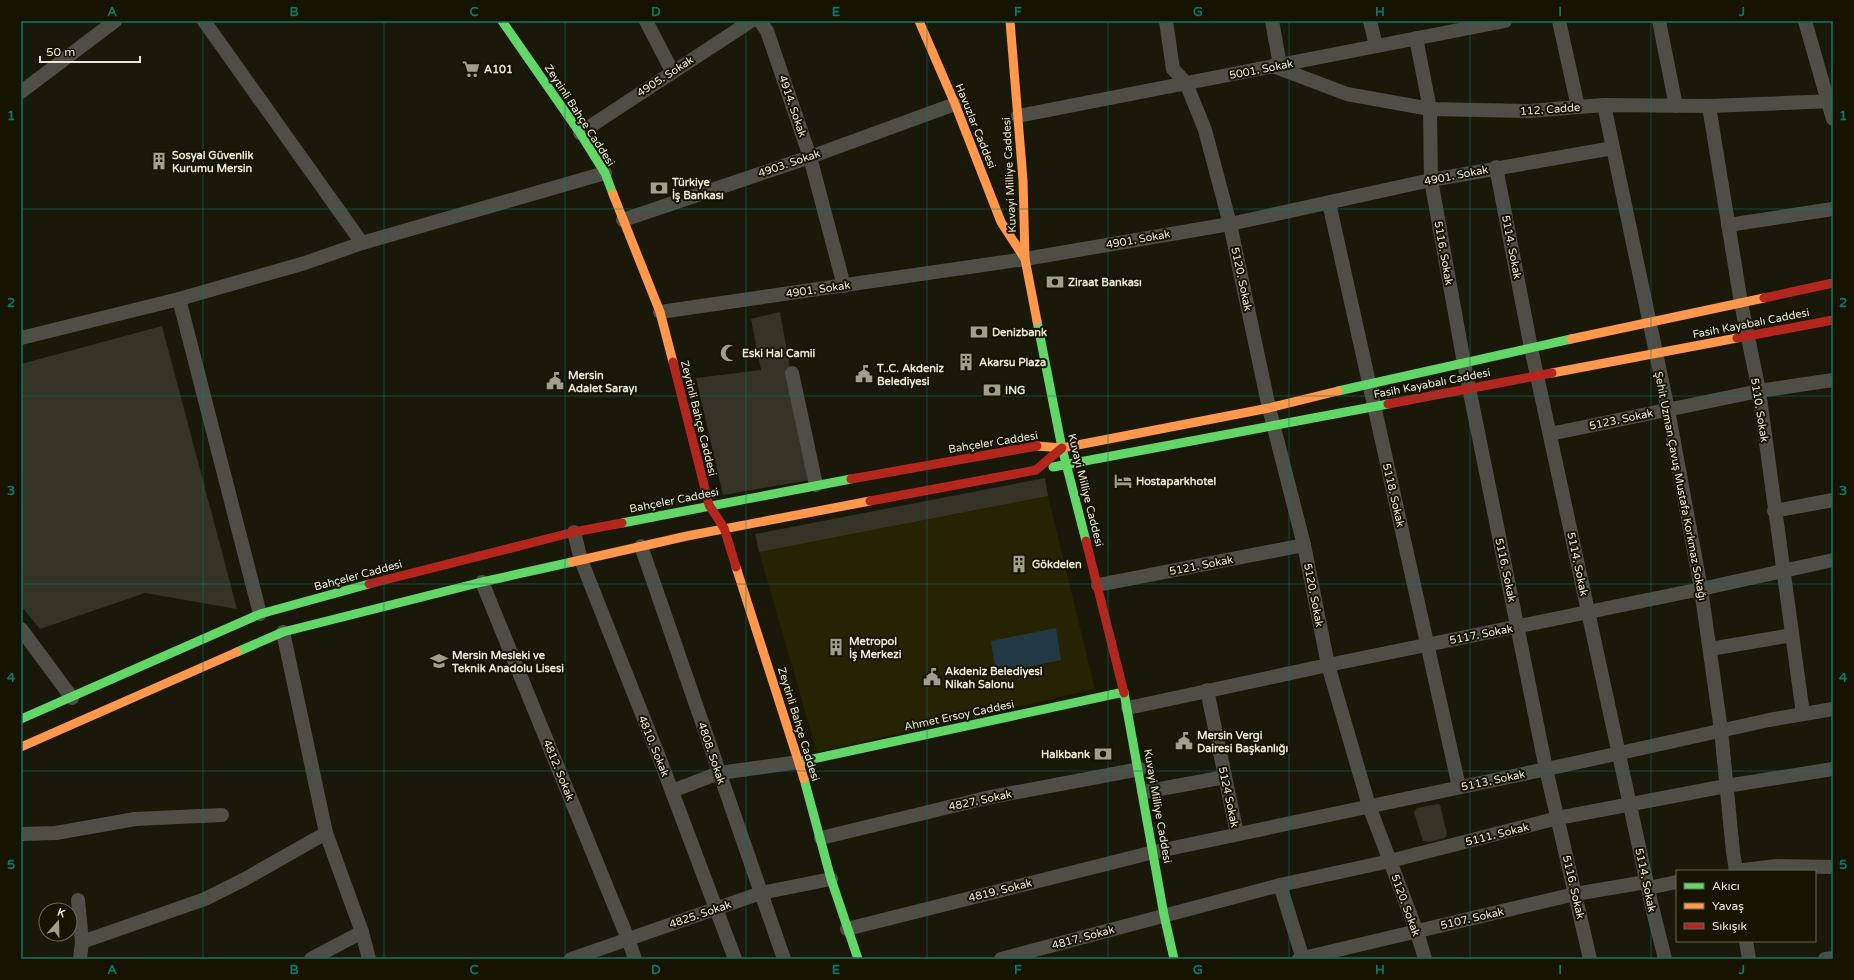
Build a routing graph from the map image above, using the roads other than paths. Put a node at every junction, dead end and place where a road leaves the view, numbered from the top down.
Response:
1 (115, 21) edge
2 (204, 21) edge
3 (502, 21) edge
4 (646, 21) edge
5 (750, 21) edge
6 (760, 21) edge
7 (919, 21) edge
8 (1010, 21) edge
9 (1166, 21) edge
10 (1272, 21) edge
11 (1370, 21) edge
12 (1505, 21) edge
13 (1559, 21) edge
14 (1659, 21) edge
15 (1805, 21) edge
16 (1445, 27) edge
17 (1416, 38) junction
18 (1376, 46) junction
19 (1277, 66) junction
20 (672, 71) junction
21 (1186, 83) junction
22 (21, 92) edge
23 (1831, 102) edge
24 (955, 104) junction
25 (1604, 105) junction
26 (1676, 106) junction
27 (1709, 106) junction
28 (1578, 107) junction
29 (1430, 109) junction
30 (1018, 116) junction
31 (1833, 119) edge
32 (580, 133) junction
33 (1613, 148) junction
34 (810, 157) junction
35 (1496, 167) junction
36 (605, 174) junction
37 (1431, 180) junction
38 (1330, 203) junction
39 (1833, 210) edge
40 (623, 220) junction
41 (1230, 224) junction
42 (1728, 225) junction
43 (362, 243) junction
44 (1025, 259) junction
45 (1833, 283) edge
46 (844, 286) junction
47 (179, 299) junction
48 (1741, 303) junction
49 (660, 312) junction
50 (1833, 320) edge
51 (1649, 323) junction
52 (1748, 336) junction
53 (21, 338) edge
54 (1531, 348) junction
55 (1656, 353) junction
56 (1464, 363) junction
57 (792, 372) dead end
58 (1537, 376) junction
59 (1833, 380) edge
60 (1368, 383) junction
61 (1469, 388) junction
62 (1758, 391) junction
63 (1373, 406) junction
64 (1269, 408) junction
65 (1668, 410) junction
66 (1274, 425) junction
67 (1550, 434) junction
68 (1062, 448) junction
69 (1066, 464) junction
70 (1036, 470) junction
71 (816, 484) junction
72 (1833, 500) edge
73 (709, 505) junction
74 (1774, 511) junction
75 (724, 528) junction
76 (574, 532) junction
77 (1304, 545) junction
78 (641, 546) junction
79 (581, 560) junction
80 (1833, 560) edge
81 (1782, 570) junction
82 (482, 582) junction
83 (1098, 585) junction
84 (1701, 589) junction
85 (1588, 612) junction
86 (260, 614) junction
87 (1518, 626) junction
88 (21, 629) edge
89 (283, 632) junction
90 (1792, 635) junction
91 (1429, 644) junction
92 (1710, 649) junction
93 (1328, 665) junction
94 (1207, 690) junction
95 (1124, 692) junction
96 (72, 698) junction
97 (1128, 708) junction
98 (1833, 710) edge
99 (1803, 714) junction
100 (21, 719) edge
101 (1721, 730) junction
102 (21, 747) edge
103 (1619, 753) junction
104 (799, 762) junction
105 (1140, 769) junction
106 (1546, 769) junction
107 (1833, 769) edge
108 (719, 773) junction
109 (1225, 777) junction
110 (1726, 786) junction
111 (1459, 787) junction
112 (672, 791) junction
113 (1144, 792) junction
114 (1630, 805) junction
115 (1369, 806) junction
116 (222, 814) dead end
117 (1558, 818) junction
118 (326, 833) junction
119 (21, 834) edge
120 (1237, 834) junction
121 (821, 838) junction
122 (1154, 852) junction
123 (1390, 861) junction
124 (1833, 868) edge
125 (1736, 870) edge
126 (1744, 870) edge
127 (831, 879) junction
128 (1676, 882) edge
129 (1280, 885) junction
130 (1647, 885) junction
131 (761, 893) junction
132 (1575, 894) junction
133 (78, 900) dead end
134 (717, 908) junction
135 (1164, 915) junction
136 (847, 929) junction
137 (362, 932) junction
138 (1417, 932) junction
139 (628, 939) junction
140 (82, 942) junction
141 (1746, 942) edge
142 (1833, 958) edge
143 (80, 959) edge
144 (311, 959) edge
145 (369, 959) edge
146 (571, 959) edge
147 (635, 959) edge
148 (735, 959) edge
149 (784, 959) edge
150 (858, 959) edge
151 (1001, 959) edge
152 (1174, 959) edge
153 (1302, 959) edge
154 (1424, 959) edge
155 (1590, 959) edge
156 (1665, 959) edge
157 (1749, 959) edge
158 (1824, 959) edge

1 - 22 street
2 - 43 street
3 - 32 street, Zeytinli Bahçe Caddesi
4 - 20 street
5 - 20 street, 4905. Sokak
6 - 34 street, 4914. Sokak
7 - 24 street, Havuzlar Caddesi
8 - 30 street, Kuvayi Milliye Caddesi
9 - 21 street, 5120. Sokak
10 - 19 street
11 - 18 street
12 - 16 street, 5001. Sokak
13 - 28 street
14 - 26 street
15 - 23 street
16 - 17 street, 5001. Sokak
17 - 18 street, 5001. Sokak
17 - 29 street, 5116. Sokak
18 - 19 street, 5001. Sokak
19 - 21 street, 5001. Sokak
19 - 29 street, 112. Cadde
20 - 32 street, 4905. Sokak
21 - 30 street, 5001. Sokak
21 - 41 street, 5120. Sokak
23 - 27 street, 112. Cadde
23 - 31 street
24 - 34 street, 4903. Sokak
24 - 44 street, Havuzlar Caddesi
25 - 26 street, 112. Cadde
25 - 28 street, 112. Cadde
25 - 33 street, Şehit Uzman Çavuş Mustafa Korkmaz Sokağı
26 - 27 street, 112. Cadde
27 - 42 street, 5110. Sokak
28 - 29 street, 112. Cadde
29 - 37 street, 5116. Sokak
30 - 44 street, Kuvayi Milliye Caddesi
32 - 36 street, Zeytinli Bahçe Caddesi
33 - 35 street, 4901. Sokak
33 - 51 street, Şehit Uzman Çavuş Mustafa Korkmaz Sokağı
34 - 40 street, 4903. Sokak
34 - 46 street, 4914. Sokak
35 - 37 street, 4901. Sokak
35 - 54 street, 5114. Sokak
36 - 40 street, Zeytinli Bahçe Caddesi
36 - 43 street
37 - 38 street, 4901. Sokak
37 - 56 street, 5116. Sokak
38 - 41 street, 4901. Sokak
38 - 60 street, 5118. Sokak
39 - 42 street
40 - 49 street, Zeytinli Bahçe Caddesi
41 - 44 street, 4901. Sokak
41 - 64 street, 5120. Sokak
42 - 48 street, 5110. Sokak
43 - 47 street
44 - 46 street, 4901. Sokak
44 - 68 street, Kuvayi Milliye Caddesi
45 - 48 street, Fasih Kayabalı Caddesi
46 - 49 street, 4901. Sokak
47 - 53 street
47 - 86 street
48 - 51 street, Fasih Kayabalı Caddesi
48 - 52 street, 5110. Sokak
49 - 73 street, Zeytinli Bahçe Caddesi
50 - 52 street, Fasih Kayabalı Caddesi
51 - 54 street, Fasih Kayabalı Caddesi
51 - 55 street, Şehit Uzman Çavuş Mustafa Korkmaz Sokağı
52 - 55 street, Fasih Kayabalı Caddesi
52 - 62 street, 5110. Sokak
54 - 56 street, Fasih Kayabalı Caddesi
54 - 58 street, 5114. Sokak
55 - 58 street, Fasih Kayabalı Caddesi
55 - 65 street, Şehit Uzman Çavuş Mustafa Korkmaz Sokağı
56 - 60 street, Fasih Kayabalı Caddesi
56 - 61 street, 5116. Sokak
57 - 71 street
58 - 61 street, Fasih Kayabalı Caddesi
58 - 67 street, 5114. Sokak
59 - 62 street, 5123. Sokak
60 - 63 street, 5118. Sokak
60 - 64 street, Fasih Kayabalı Caddesi
61 - 63 street, Fasih Kayabalı Caddesi
61 - 87 street, 5116. Sokak
62 - 65 street, 5123. Sokak
62 - 74 street, 5110. Sokak
63 - 66 street, Fasih Kayabalı Caddesi
63 - 91 street, 5118. Sokak
64 - 66 street, 5120. Sokak
64 - 68 street, Fasih Kayabalı Caddesi
65 - 67 street, 5123. Sokak
65 - 84 street, Şehit Uzman Çavuş Mustafa Korkmaz Sokağı
66 - 69 street, Fasih Kayabalı Caddesi
66 - 77 street, 5120. Sokak
67 - 85 street, 5114. Sokak
68 - 69 street, Kuvayi Milliye Caddesi
68 - 70 street
68 - 71 street, Bahçeler Caddesi
69 - 70 street, Fasih Kayabalı Caddesi
69 - 83 street, Kuvayi Milliye Caddesi
70 - 75 street
71 - 73 street, Bahçeler Caddesi
72 - 74 street
73 - 75 street, Zeytinli Bahçe Caddesi
73 - 76 street, Bahçeler Caddesi
74 - 81 street, 5110. Sokak
75 - 78 street
75 - 104 street, Zeytinli Bahçe Caddesi
76 - 79 street, 4810. Sokak
76 - 86 street, Bahçeler Caddesi
77 - 83 street, 5121. Sokak
77 - 93 street, 5120. Sokak
78 - 79 street
78 - 108 street, 4808. Sokak
79 - 82 street
79 - 112 street, 4810. Sokak
80 - 81 street, 5117. Sokak
81 - 84 street, 5117. Sokak
81 - 90 street, 5110. Sokak
82 - 89 street
82 - 139 street, 4812. Sokak
83 - 95 street, Kuvayi Milliye Caddesi
84 - 85 street, 5117. Sokak
84 - 92 street, Şehit Uzman Çavuş Mustafa Korkmaz Sokağı
85 - 87 street, 5117. Sokak
85 - 103 street, 5114. Sokak
86 - 96 street, Bahçeler Caddesi
87 - 91 street, 5117. Sokak
87 - 106 street, 5116. Sokak
88 - 96 street
89 - 102 street
89 - 118 street
90 - 92 street
90 - 99 street, 5110. Sokak
91 - 93 street, 5117. Sokak
91 - 111 street, 5118. Sokak
92 - 101 street, Şehit Uzman Çavuş Mustafa Korkmaz Sokağı
93 - 94 street, 5117. Sokak
93 - 115 street, 5120. Sokak
94 - 97 street, 5117. Sokak
94 - 109 street, 5124 Sokak
95 - 97 street, Kuvayi Milliye Caddesi
95 - 104 street, Ahmet Ersoy Caddesi
96 - 100 street, Bahçeler Caddesi
97 - 105 street, Kuvayi Milliye Caddesi
98 - 99 street, 5113. Sokak
99 - 101 street, 5113. Sokak
101 - 103 street, 5113. Sokak
101 - 110 street, Şehit Uzman Çavuş Mustafa Korkmaz Sokağı
103 - 106 street, 5113. Sokak
103 - 114 street, 5114. Sokak
104 - 108 street
104 - 121 street, Zeytinli Bahçe Caddesi
105 - 113 street, Kuvayi Milliye Caddesi
105 - 121 street, 4827. Sokak
106 - 111 street, 5113. Sokak
106 - 117 street, 5116. Sokak
107 - 110 street, 5111. Sokak
108 - 112 street
108 - 131 street, 4808. Sokak
109 - 113 street
109 - 120 street, 5124 Sokak
110 - 114 street, 5111. Sokak
110 - 125 street, Şehit Uzman Çavuş Mustafa Korkmaz Sokağı
111 - 115 street, 5113. Sokak
112 - 134 street, 4810. Sokak
113 - 122 street, Kuvayi Milliye Caddesi
114 - 117 street, 5111. Sokak
114 - 130 street, 5114. Sokak
115 - 120 street, 5113. Sokak
115 - 123 street, 5120. Sokak
116 - 119 street
117 - 123 street, 5111. Sokak
117 - 132 street, 5116. Sokak
118 - 137 street
118 - 140 street
120 - 122 street, 5113. Sokak
121 - 127 street, Zeytinli Bahçe Caddesi
122 - 135 street, Kuvayi Milliye Caddesi
122 - 136 street, 4819. Sokak
123 - 129 street, 5111. Sokak
123 - 138 street, 5120. Sokak
124 - 126 street
127 - 131 street, 4825. Sokak
127 - 136 street, Zeytinli Bahçe Caddesi
128 - 130 street, 5107. Sokak
129 - 135 street, 5111. Sokak
129 - 153 street
130 - 132 street, 5107. Sokak
130 - 156 street, 5114. Sokak
131 - 134 street, 4825. Sokak
131 - 149 street, 4808. Sokak
132 - 138 street, 5107. Sokak
132 - 155 street, 5116. Sokak
133 - 140 street
134 - 139 street, 4825. Sokak
134 - 148 street, 4810. Sokak
135 - 151 street, 4817. Sokak
135 - 152 street, Kuvayi Milliye Caddesi
136 - 150 street, Zeytinli Bahçe Caddesi
137 - 144 street
137 - 145 street
138 - 153 street, 5107. Sokak
138 - 154 street, 5120. Sokak
139 - 146 street, 4825. Sokak
139 - 147 street, 4812. Sokak
140 - 143 street
141 - 157 street
142 - 158 street

